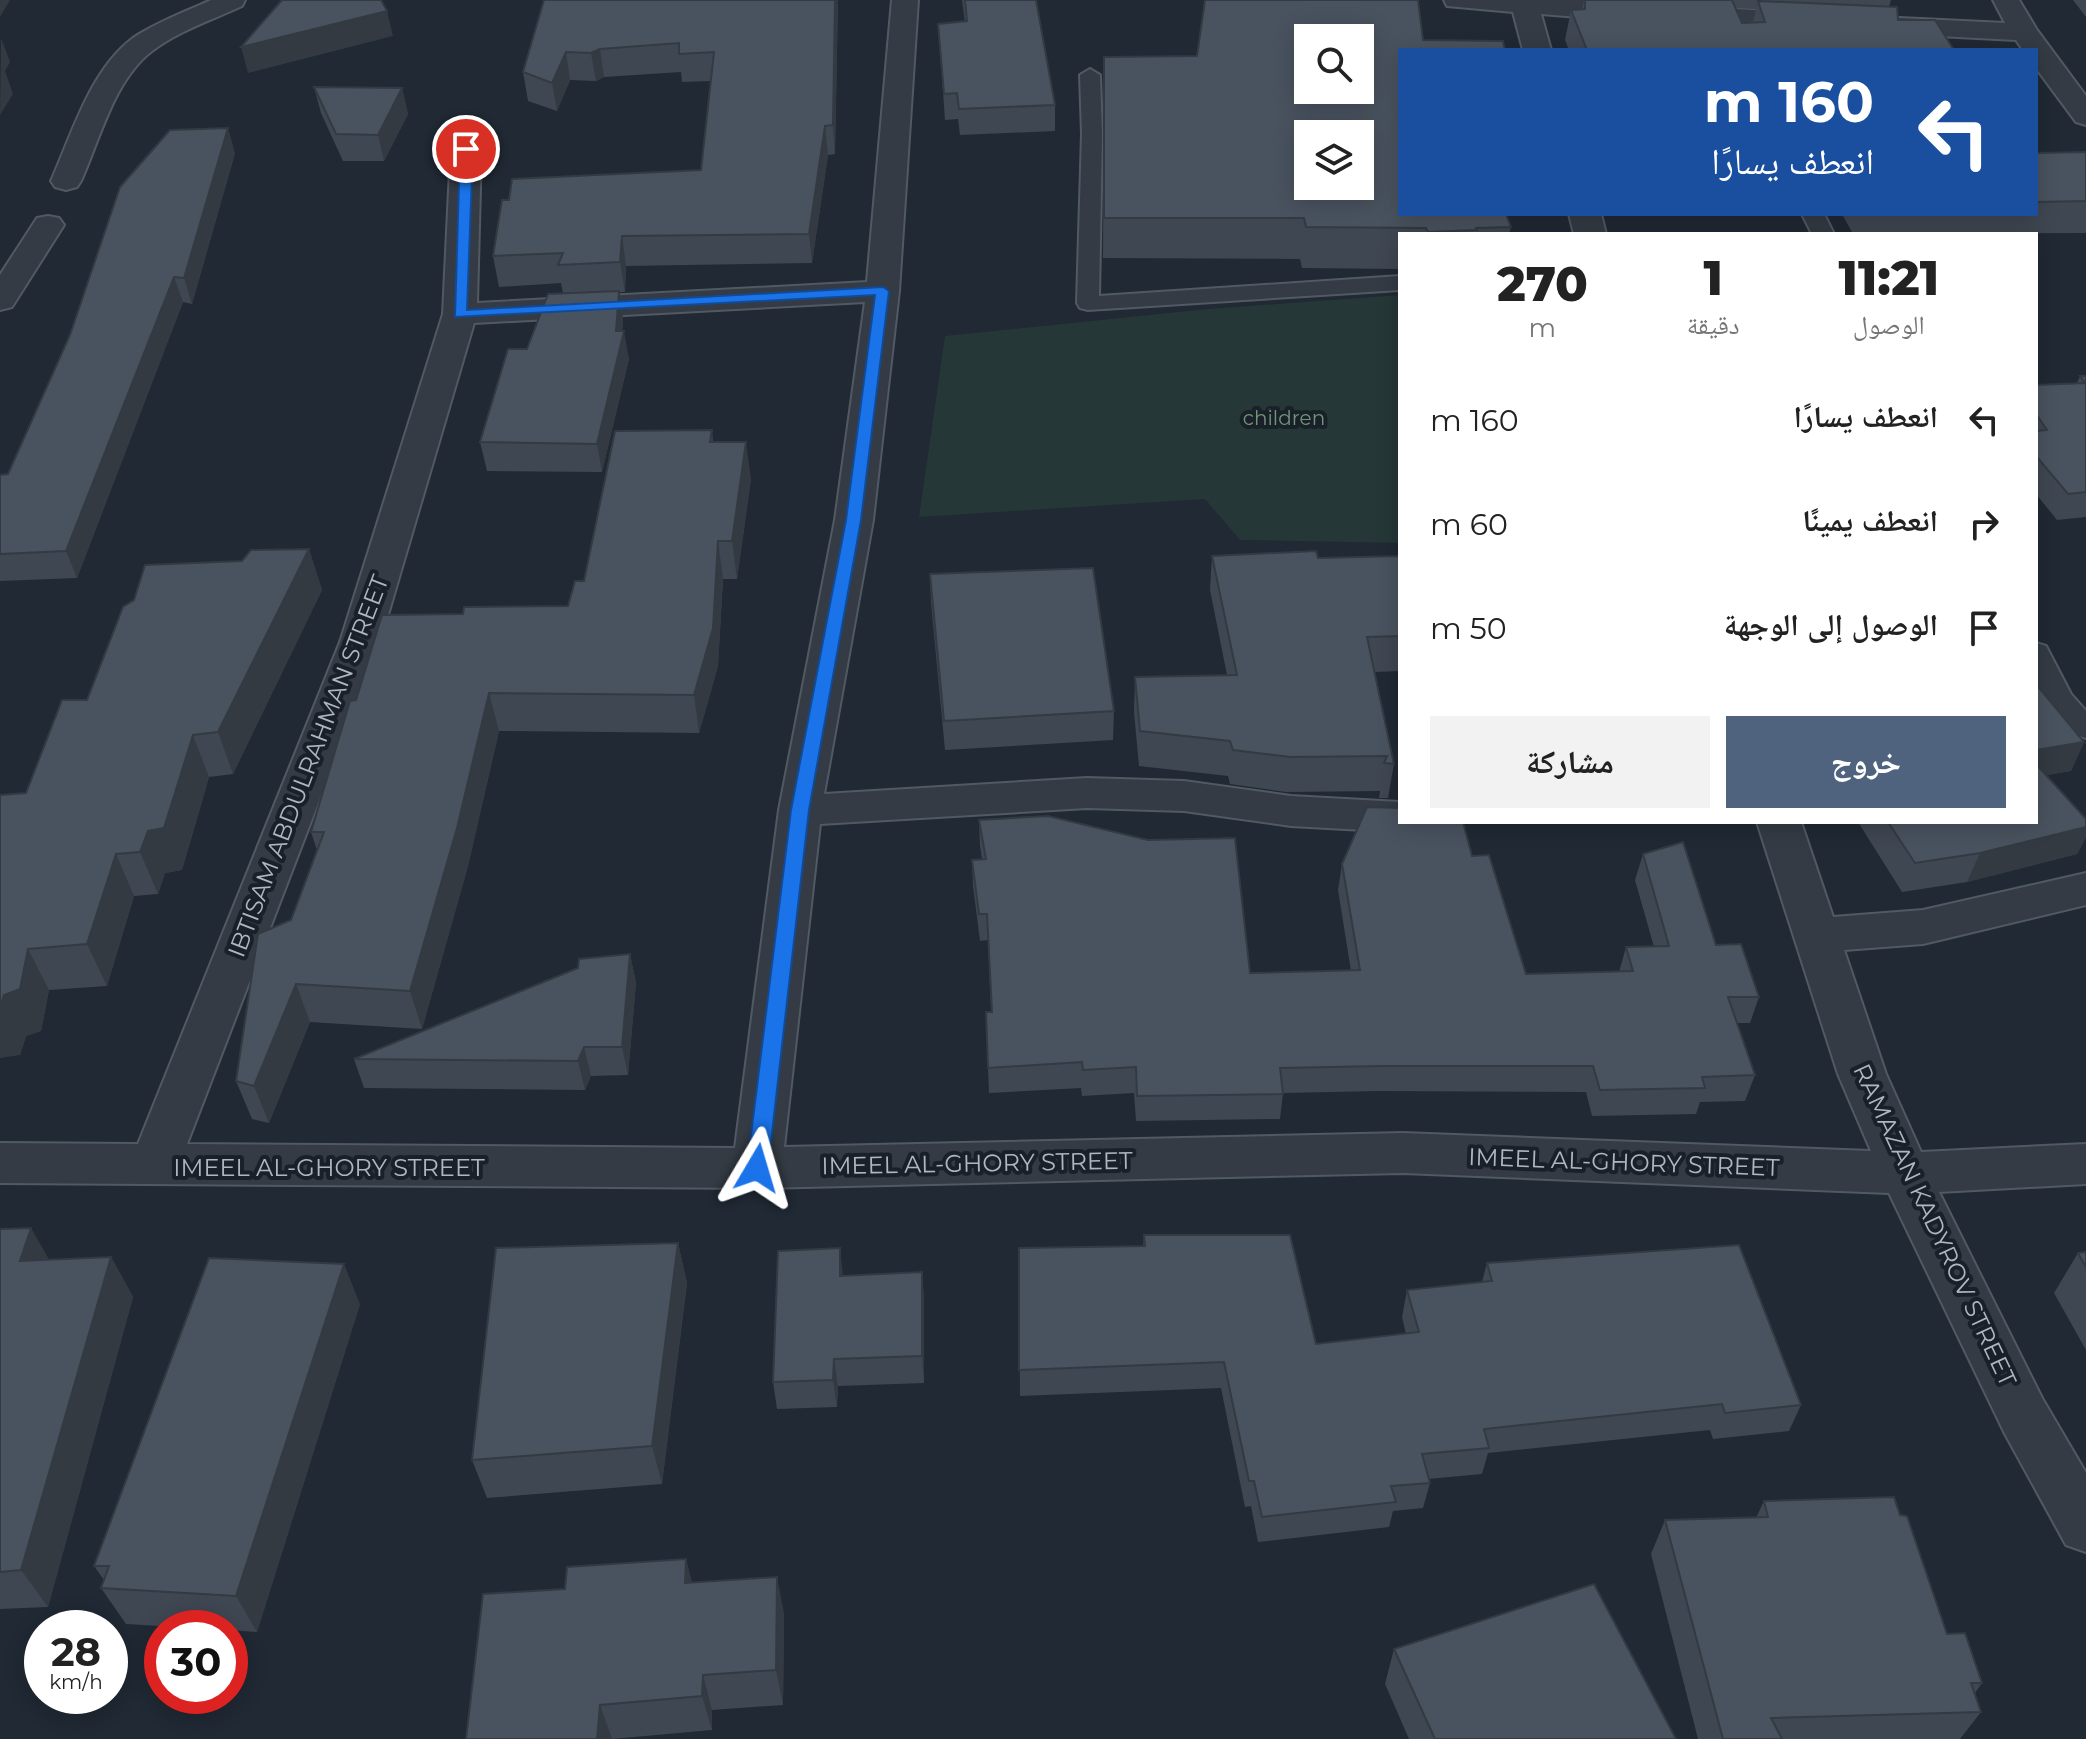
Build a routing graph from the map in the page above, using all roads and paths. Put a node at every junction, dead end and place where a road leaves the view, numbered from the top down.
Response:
1 (232, 0) edge
2 (905, 0) edge
3 (1457, 0) edge
4 (1575, 0) edge
5 (2006, 0) edge
6 (1537, 3) edge
7 (1657, 12) junction
8 (2024, 32) junction
9 (1537, 48) edge
10 (1554, 48) edge
11 (2036, 48) edge
12 (2038, 51) edge
13 (1090, 75) dead end
14 (2086, 116) edge
15 (466, 149) dead end
16 (66, 181) dead end
17 (48, 225) dead end
18 (1398, 283) edge
19 (883, 291) junction
20 (1, 294) edge
21 (460, 314) junction
22 (2038, 656) edge
23 (2086, 729) edge
24 (800, 810) junction
25 (1398, 817) edge
26 (1780, 824) edge
27 (2086, 889) edge
28 (1818, 935) junction
29 (0, 1163) edge
30 (2086, 1164) edge
31 (154, 1166) junction
32 (757, 1168) junction
33 (1905, 1173) junction
34 (2086, 1526) edge

1 - 16 street
2 - 19 street
3 - 6 street
4 - 7 street
5 - 8 street
6 - 7 street
6 - 9 street
6 - 10 street
7 - 8 street
8 - 11 street
12 - 14 street
13 - 18 lane
15 - 21 street, IBTISAM ABDULRAHMAN STREET
17 - 20 street
19 - 21 street
19 - 24 street
21 - 31 street, IBTISAM ABDULRAHMAN STREET
22 - 23 lane
24 - 25 street
24 - 32 street
26 - 28 street, RAMAZAN KADYROV STREET
27 - 28 street
28 - 33 street, RAMAZAN KADYROV STREET
29 - 31 street, IMEEL AL-GHORY STREET
30 - 33 street, IMEEL AL-GHORY STREET
31 - 32 street, IMEEL AL-GHORY STREET
32 - 33 street, IMEEL AL-GHORY STREET
33 - 34 street, RAMAZAN KADYROV STREET

